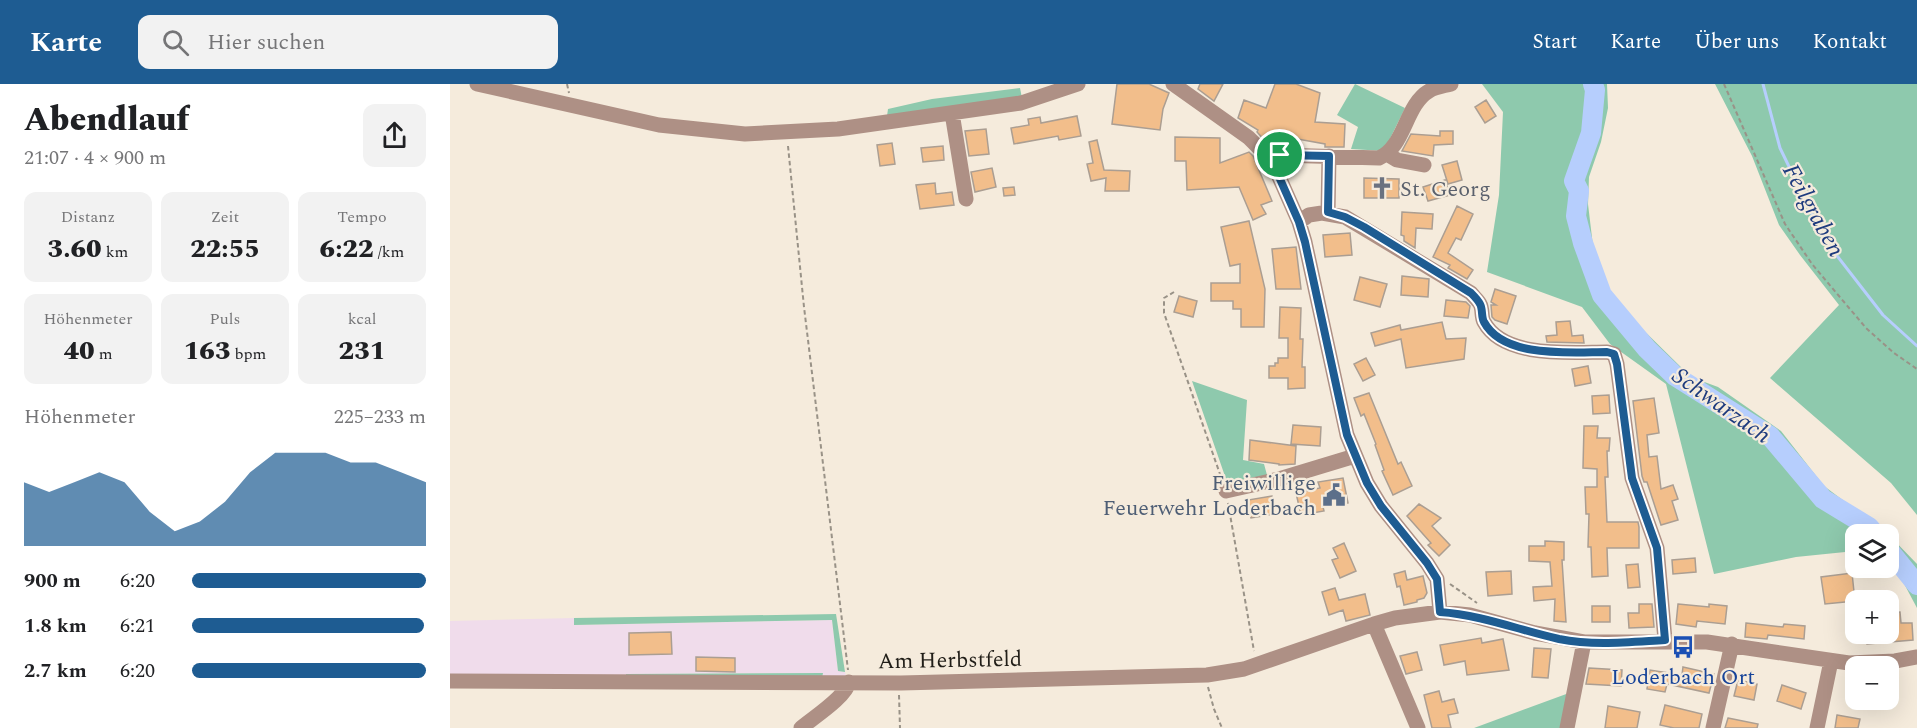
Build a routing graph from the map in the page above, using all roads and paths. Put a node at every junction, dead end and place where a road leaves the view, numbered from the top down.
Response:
1 (477, 84) edge
2 (1078, 84) edge
3 (1451, 84) edge
4 (1724, 84) edge
5 (1183, 87) edge
6 (952, 113) junction
7 (787, 133) junction
8 (1387, 154) junction
9 (1329, 156) junction
10 (1272, 161) junction
11 (1424, 165) dead end
12 (966, 199) dead end
13 (1328, 212) junction
14 (1299, 222) junction
15 (1174, 292) dead end
16 (1917, 369) edge
17 (1355, 456) junction
18 (1226, 491) junction
19 (1437, 579) junction
20 (1477, 604) dead end
21 (1440, 612) junction
22 (1374, 624) junction
23 (1665, 640) junction
24 (1584, 642) junction
25 (1732, 644) junction
26 (1917, 657) edge
27 (1830, 661) junction
28 (1257, 664) junction
29 (1207, 675) junction
30 (450, 681) edge
31 (849, 682) junction
32 (901, 683) junction
33 (801, 728) edge
34 (900, 728) edge
35 (1222, 728) edge
36 (1418, 728) edge
37 (1567, 728) edge
38 (1713, 728) edge
39 (1817, 728) edge

1 - 7 street
2 - 6 street
3 - 8 street
4 - 16 path
5 - 10 street
6 - 7 street
6 - 12 street
7 - 31 path
8 - 9 street
8 - 11 street
9 - 10 street
9 - 13 street
10 - 14 street
13 - 14 street
13 - 23 street
14 - 17 street
15 - 18 path
17 - 18 street
17 - 19 street
18 - 28 path
19 - 20 path
19 - 21 street
21 - 22 street, Am Herbstfeld
21 - 24 street, Am Herbstfeld
22 - 28 street, Am Herbstfeld
22 - 36 street
23 - 24 street, Am Herbstfeld
23 - 25 street, Am Herbstfeld
24 - 37 street
25 - 27 street, Am Herbstfeld
25 - 38 street
26 - 27 street, Am Herbstfeld
27 - 39 street
28 - 29 street, Am Herbstfeld
29 - 32 street, Am Herbstfeld
29 - 35 path
30 - 31 street, Am Herbstfeld
31 - 32 street, Am Herbstfeld
31 - 33 street
32 - 34 path

